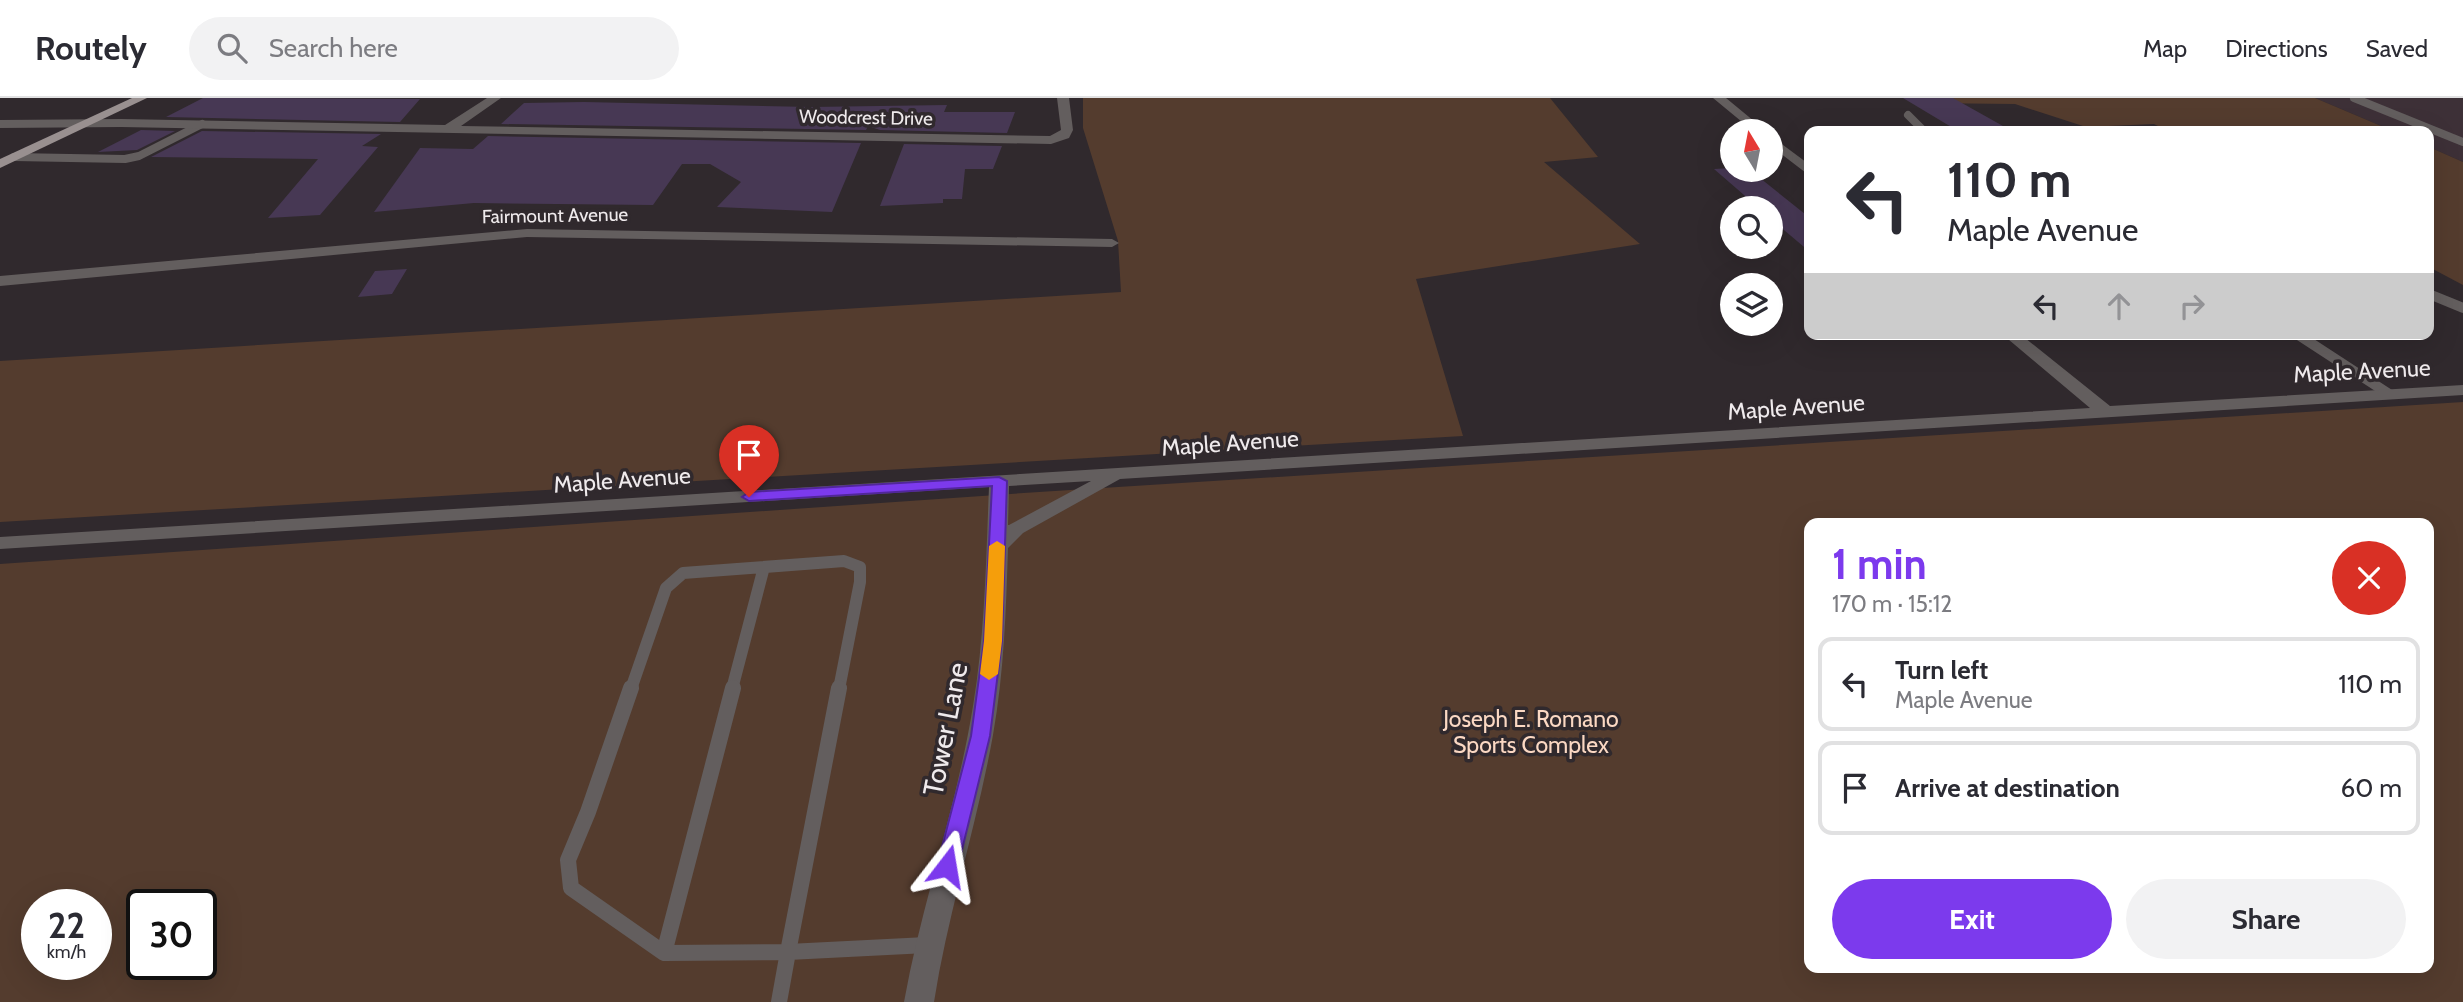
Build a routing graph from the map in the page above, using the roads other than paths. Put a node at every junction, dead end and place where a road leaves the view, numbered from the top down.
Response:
1 (141, 98) edge
2 (495, 98) edge
3 (1719, 98) edge
4 (2354, 98) edge
5 (1063, 99) edge
6 (1908, 115) dead end
7 (1745, 119) edge
8 (0, 124) edge
9 (86, 124) junction
10 (202, 124) junction
11 (1919, 126) edge
12 (2423, 126) edge
13 (449, 128) junction
14 (2434, 130) edge
15 (2463, 142) edge
16 (1783, 150) edge
17 (14, 158) junction
18 (0, 164) edge
19 (1804, 167) edge
20 (1112, 243) dead end
21 (0, 281) edge
22 (2434, 296) edge
23 (2463, 308) edge
24 (2017, 340) edge
25 (2306, 340) edge
26 (2463, 390) edge
27 (2389, 394) junction
28 (2106, 411) junction
29 (1118, 474) junction
30 (999, 481) junction
31 (0, 543) edge
32 (997, 547) junction
33 (764, 566) junction
34 (927, 945) junction
35 (788, 952) junction
36 (664, 953) junction
37 (779, 1002) edge
38 (919, 1002) edge

1 - 9 main road
2 - 13 street
3 - 7 street
4 - 12 lane
5 - 13 street, Woodcrest Drive
6 - 11 lane
8 - 9 street, Woodcrest Drive
9 - 10 street, Woodcrest Drive
9 - 17 main road
10 - 13 street, Woodcrest Drive
10 - 17 lane
14 - 15 lane
16 - 19 street
17 - 18 main road
20 - 21 street, Fairmount Avenue
22 - 23 lane
24 - 28 street
25 - 27 lane
26 - 27 street, Maple Avenue
27 - 28 street, Maple Avenue
28 - 29 street, Maple Avenue
29 - 30 street, Maple Avenue
29 - 32 street
30 - 31 street, Maple Avenue
30 - 32 street, Tower Lane
32 - 34 street, Tower Lane
33 - 35 lane
33 - 36 lane
33 - 36 lane
34 - 35 lane
34 - 38 street, Tower Lane
35 - 36 lane
35 - 37 lane

